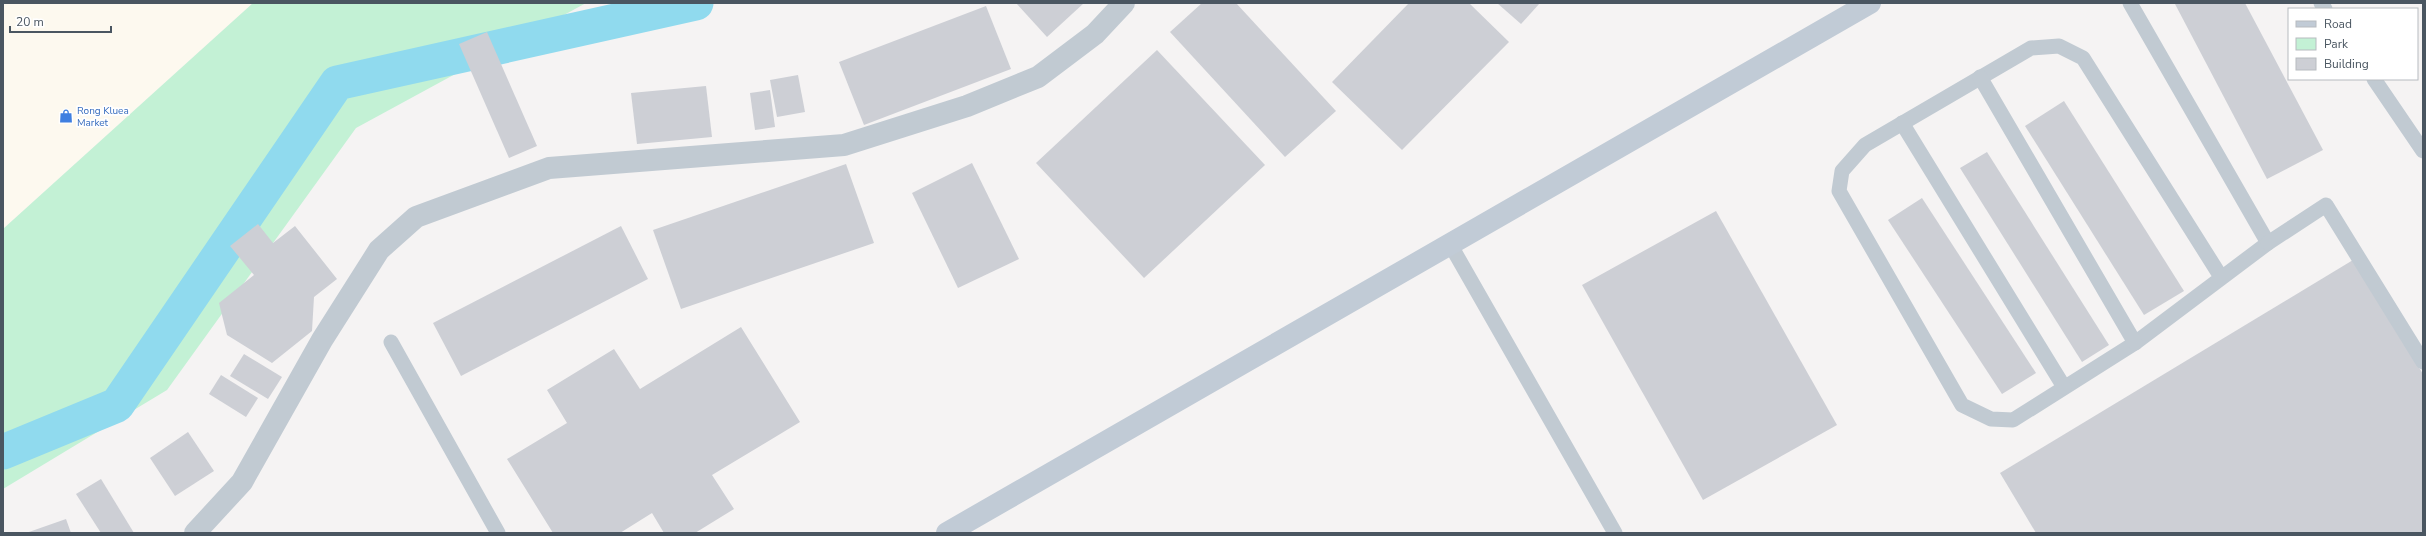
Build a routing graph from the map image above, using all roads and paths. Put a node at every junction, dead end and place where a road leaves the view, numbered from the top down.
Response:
1 (1124, 3) edge
2 (1870, 3) edge
3 (2130, 3) edge
4 (1980, 77) junction
5 (2375, 80) edge
6 (1902, 123) junction
7 (2423, 151) edge
8 (2268, 243) junction
9 (1450, 244) junction
10 (2221, 276) junction
11 (391, 342) dead end
12 (2135, 343) junction
13 (2423, 362) edge
14 (2064, 387) junction
15 (195, 533) edge
16 (498, 533) edge
17 (947, 533) edge
18 (1615, 533) edge

1 - 15 street
2 - 9 street
3 - 8 lane
4 - 6 lane
4 - 10 lane
4 - 12 lane
5 - 7 lane
6 - 14 lane
6 - 14 lane
8 - 10 lane
8 - 13 lane
9 - 17 street
9 - 18 lane
10 - 12 lane
11 - 16 lane
12 - 14 lane

